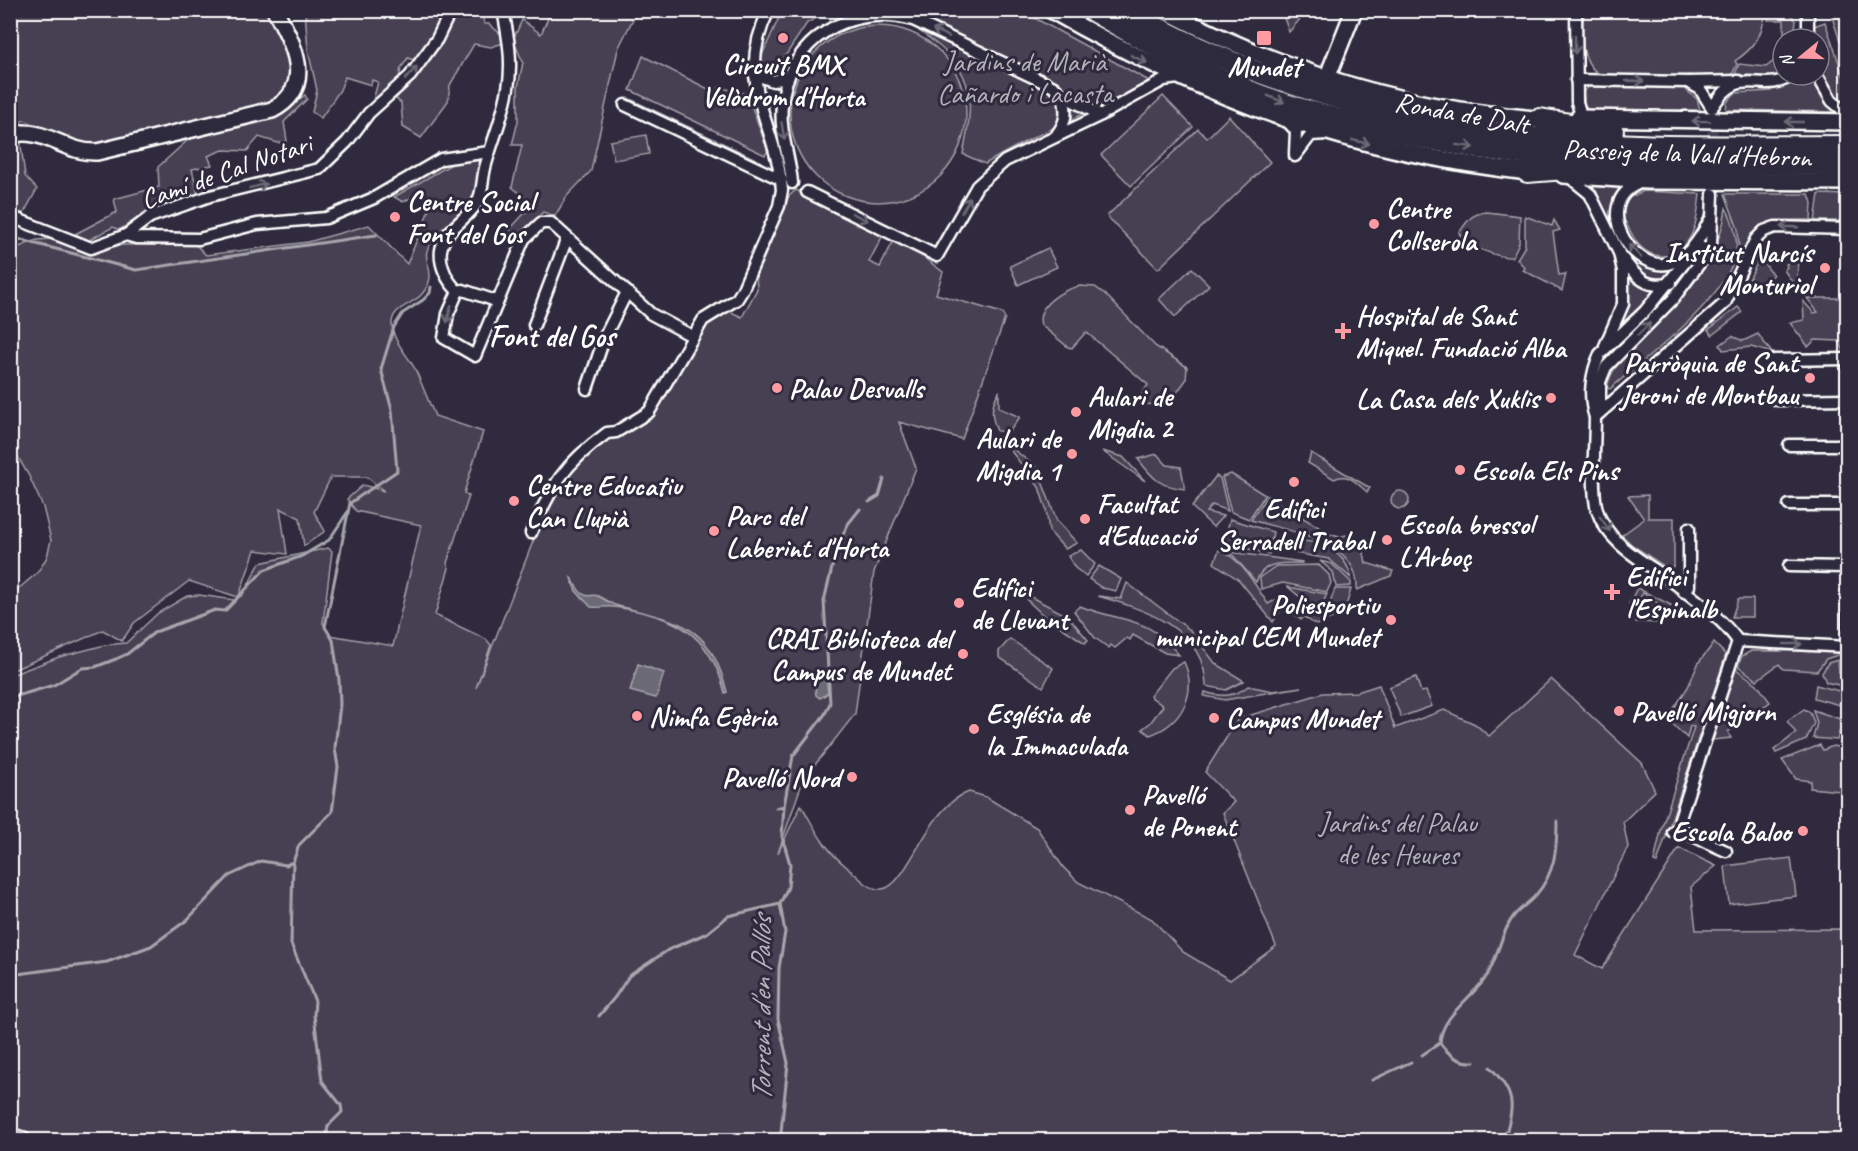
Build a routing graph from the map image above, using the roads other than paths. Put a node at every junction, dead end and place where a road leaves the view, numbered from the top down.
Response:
1 (275, 10) edge
2 (452, 10) edge
3 (503, 10) edge
4 (769, 10) edge
5 (1052, 10) edge
6 (1091, 10) edge
7 (1125, 10) edge
8 (1164, 10) edge
9 (1354, 10) edge
10 (1576, 10) edge
11 (1808, 10) edge
12 (1808, 27) edge
13 (754, 74) junction
14 (786, 77) junction
15 (1178, 78) junction
16 (1327, 78) junction
17 (1576, 80) junction
18 (1771, 81) edge
19 (1688, 82) junction
20 (1742, 82) junction
21 (1824, 87) edge
22 (1063, 96) junction
23 (625, 105) dead end
24 (1848, 114) edge
25 (1101, 115) junction
26 (1586, 118) junction
27 (1540, 119) junction
28 (1287, 121) junction
29 (1848, 122) edge
30 (1328, 134) junction
31 (10, 135) edge
32 (1057, 135) junction
33 (1674, 145) junction
34 (1848, 146) edge
35 (489, 152) junction
36 (1848, 165) edge
37 (1527, 172) junction
38 (1647, 172) junction
39 (1568, 176) junction
40 (787, 182) junction
41 (1848, 182) edge
42 (807, 192) dead end
43 (1713, 194) dead end
44 (18, 219) dead end
45 (1710, 220) junction
46 (1848, 229) edge
47 (126, 235) junction
48 (567, 238) junction
49 (1696, 244) junction
50 (1618, 253) junction
51 (1705, 256) junction
52 (1691, 276) junction
53 (1668, 284) junction
54 (458, 291) junction
55 (627, 292) junction
56 (496, 301) junction
57 (534, 324) dead end
58 (692, 336) junction
59 (1600, 354) junction
60 (1848, 359) edge
61 (1774, 360) dead end
62 (1848, 367) edge
63 (587, 389) dead end
64 (1847, 399) edge
65 (1777, 400) dead end
66 (1597, 415) junction
67 (1789, 445) dead end
68 (1847, 445) edge
69 (1789, 505) dead end
70 (1847, 505) edge
71 (1689, 528) dead end
72 (531, 533) dead end
73 (1789, 566) dead end
74 (1846, 567) edge
75 (1684, 592) junction
76 (1738, 642) junction
77 (1848, 646) edge
78 (1726, 851) dead end
79 (10, 1136) edge
80 (22, 1140) edge

1 - 31 street
47 -> 2 street, Camí de Cal Notari
3 - 35 street
4 - 13 street
5 -> 15 street, Passeig de la Vall d'Hebron
6 -> 38 highway, Ronda de Dalt
7 - 33 highway, Ronda de Dalt
8 - 16 street, Passeig de la Vall d'Hebron
9 - 16 street
10 -> 17 street
11 - 12 street
13 - 14 street
13 - 40 street
22 -> 14 street
14 -> 40 street
15 - 25 street
15 - 28 street, Passeig de la Vall d'Hebron
16 - 27 street, Passeig de la Vall d'Hebron
17 -> 19 street
17 - 26 street
18 - 20 street
19 - 20 street
19 - 20 street
21 - 24 street
22 - 25 street
22 - 32 street
23 - 40 street
25 - 32 street
26 - 27 street, Passeig de la Vall d'Hebron
29 -> 26 street, Passeig de la Vall d'Hebron
27 - 33 highway
28 - 30 street, Passeig de la Vall d'Hebron
28 - 30 street
30 -> 37 street, Passeig de la Vall d'Hebron
42 -> 32 street
33 - 34 highway, Ronda de Dalt
35 - 47 street, Camí de Cal Notari
35 - 54 street
36 - 38 highway, Ronda de Dalt
37 - 38 highway
37 - 39 street, Passeig de la Vall d'Hebron
38 - 39 street, Passeig de la Vall d'Hebron
38 - 41 street, Passeig de la Vall d'Hebron
49 -> 38 street
39 - 50 street
40 - 58 street
43 - 45 street
44 - 47 street, Camí de Cal Notari
45 - 49 street
45 - 51 street
46 -> 66 street
48 - 55 street
48 - 56 street
48 - 57 street
49 - 51 street
49 - 53 street
50 - 53 street
50 - 59 street
51 - 52 street
52 - 53 street
66 -> 52 street
53 - 59 street
54 - 56 street
54 -> 56 street
55 - 58 street
55 - 63 street
58 - 72 street
59 - 66 street
60 - 61 street
62 - 64 street
64 - 65 street
64 - 68 street
66 -> 75 street
67 - 68 street
68 - 70 street
69 - 70 street
70 - 74 street
71 - 75 street
73 - 74 street
74 - 77 street
75 - 76 street
76 -> 77 street
76 - 78 street
79 - 80 street

